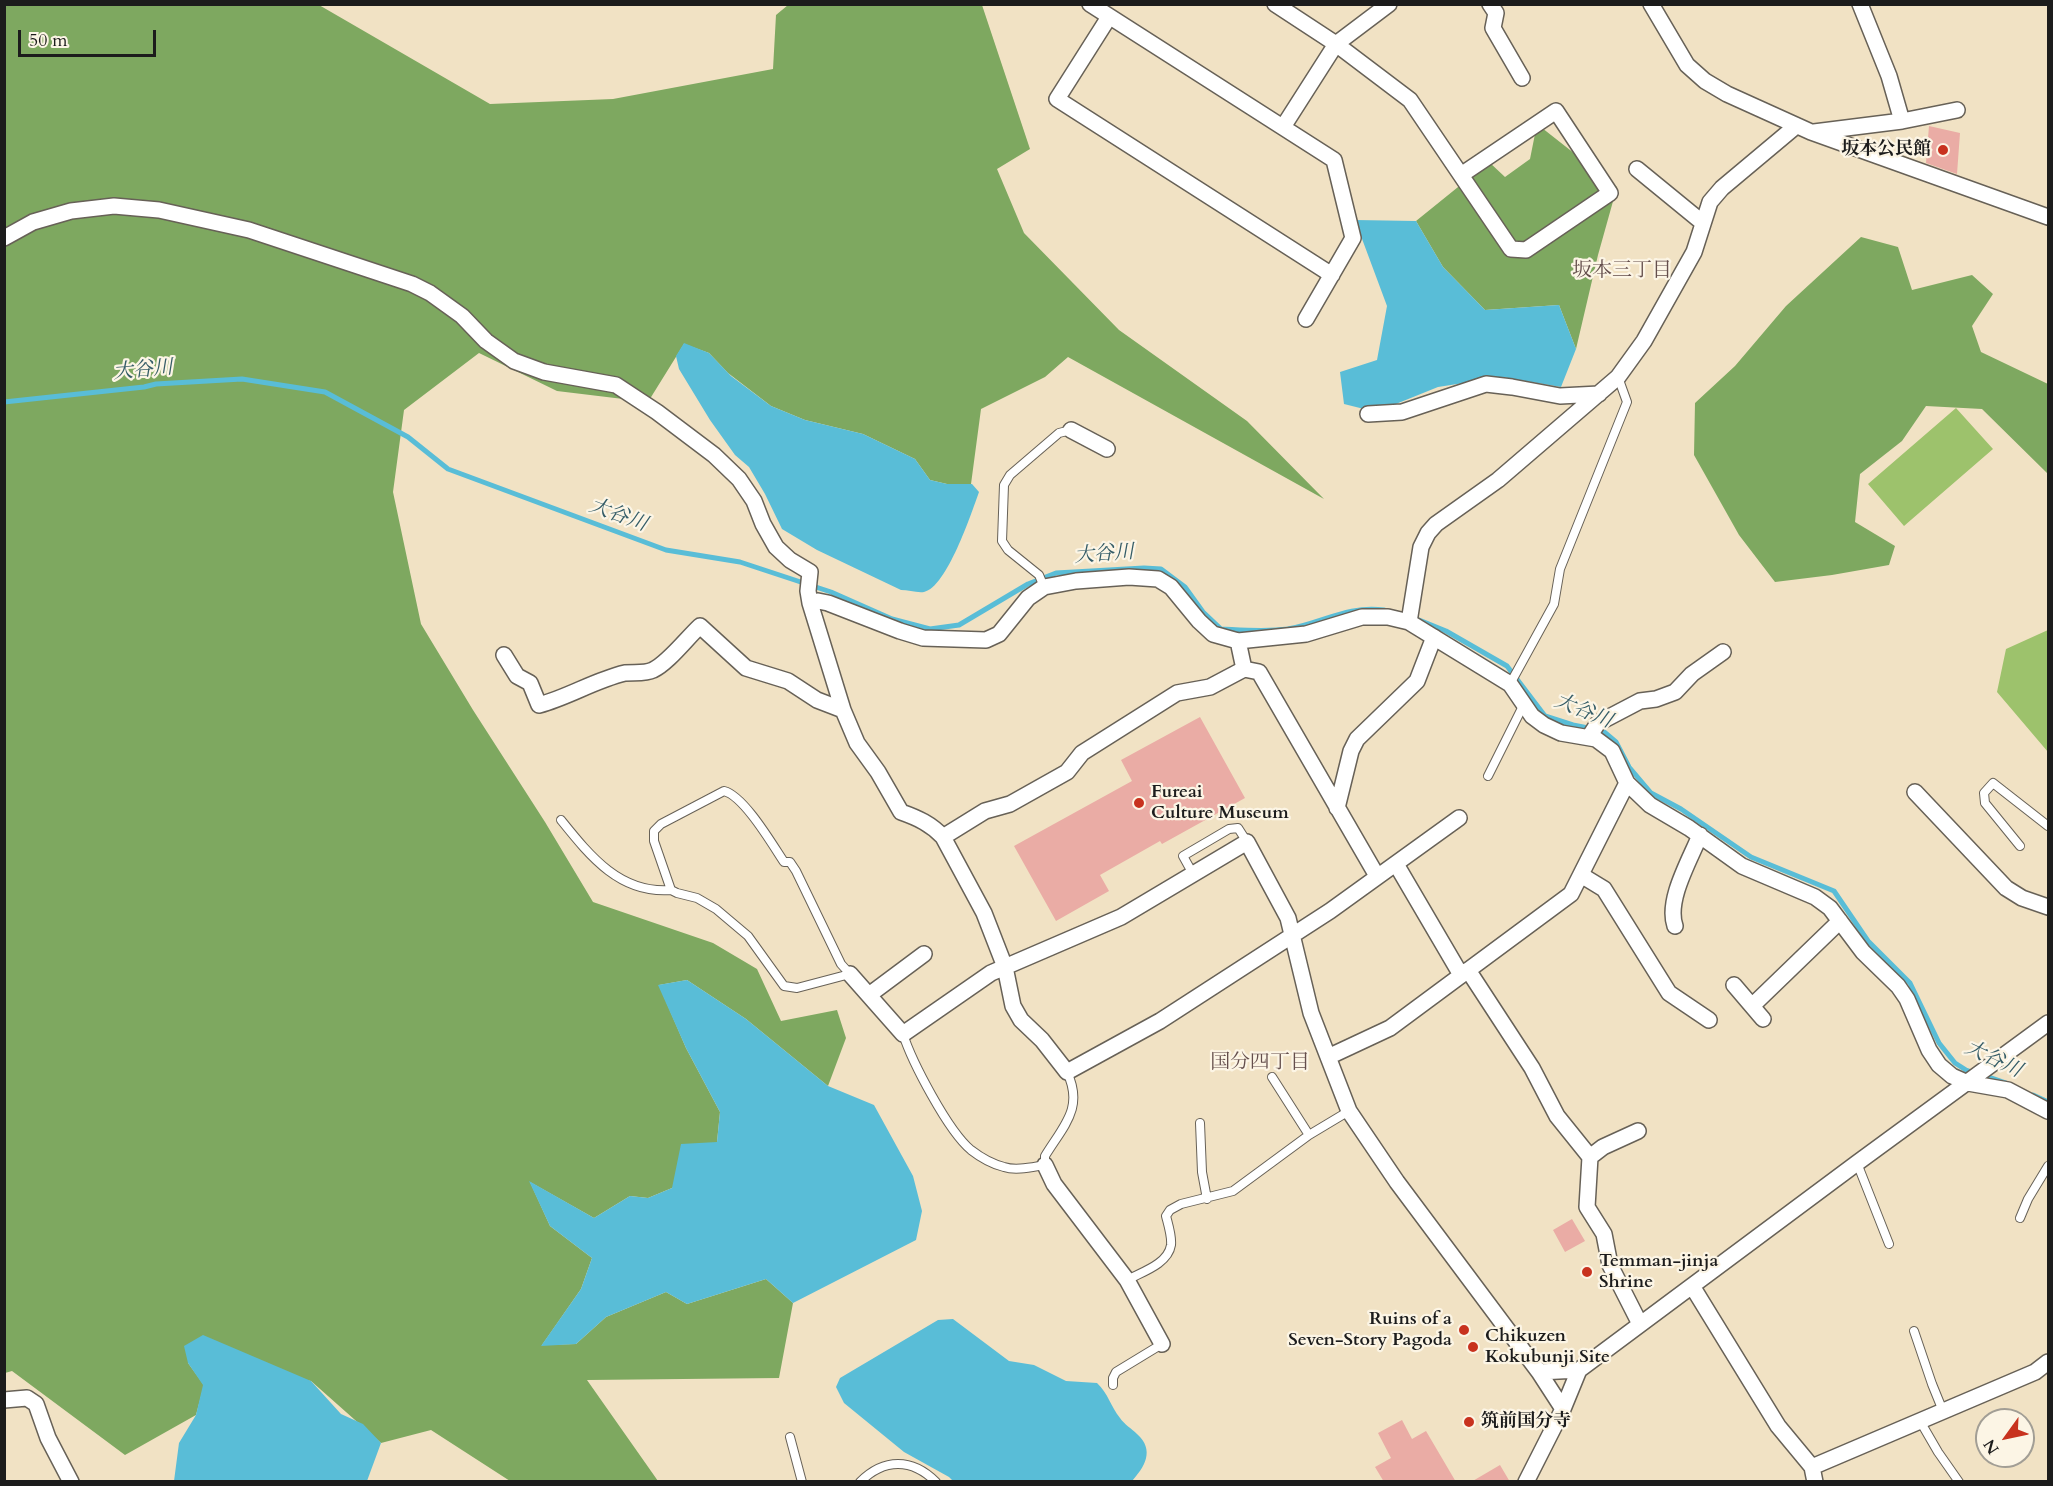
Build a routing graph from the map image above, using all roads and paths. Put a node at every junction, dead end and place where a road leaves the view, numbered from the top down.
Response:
1 (1089, 4) edge
2 (1275, 4) edge
3 (1389, 4) edge
4 (1490, 4) edge
5 (1651, 4) edge
6 (1860, 4) edge
7 (1292, 9) edge
8 (1108, 16) junction
9 (1336, 44) junction
10 (1522, 78) dead end
11 (1957, 110) dead end
12 (1902, 121) junction
13 (1796, 126) junction
14 (1283, 127) junction
15 (1811, 132) junction
16 (1637, 169) dead end
17 (1461, 175) junction
18 (2049, 217) edge
19 (1703, 223) junction
20 (4, 238) edge
21 (1332, 275) junction
22 (1306, 319) dead end
23 (1618, 377) junction
24 (1599, 394) junction
25 (1368, 414) dead end
26 (1071, 430) joint
27 (1107, 449) dead end
28 (1044, 587) junction
29 (810, 603) junction
30 (1409, 622) junction
31 (1434, 637) junction
32 (1238, 641) junction
33 (1723, 652) dead end
34 (504, 655) dead end
35 (1244, 669) junction
36 (1510, 684) junction
37 (1524, 704) junction
38 (843, 710) junction
39 (1589, 737) junction
40 (1488, 776) dead end
41 (1627, 783) junction
42 (1915, 792) dead end
43 (1337, 808) junction
44 (1459, 818) dead end
45 (561, 820) dead end
46 (2049, 826) edge
47 (1700, 835) junction
48 (944, 837) junction
49 (2020, 846) dead end
50 (1396, 864) junction
51 (1581, 875) junction
52 (1377, 876) junction
53 (671, 890) junction
54 (2049, 907) edge
55 (1840, 921) junction
56 (1675, 926) dead end
57 (1293, 934) junction
58 (924, 954) dead end
59 (1005, 967) junction
60 (1464, 973) junction
61 (850, 974) junction
62 (1734, 985) dead end
63 (869, 995) junction
64 (1752, 1006) junction
65 (1763, 1019) dead end
66 (1709, 1020) dead end
67 (2049, 1023) edge
68 (903, 1034) junction
69 (1328, 1057) junction
70 (1067, 1072) junction
71 (1272, 1077) dead end
72 (1971, 1081) junction
73 (1349, 1111) junction
74 (2049, 1111) edge
75 (1200, 1123) dead end
76 (1638, 1131) dead end
77 (1309, 1135) junction
78 (1590, 1157) junction
79 (1857, 1163) junction
80 (1045, 1165) junction
81 (2049, 1166) edge
82 (1207, 1199) junction
83 (2020, 1218) dead end
84 (1889, 1244) dead end
85 (1127, 1280) junction
86 (1692, 1286) junction
87 (1640, 1324) junction
88 (1914, 1331) dead end
89 (1162, 1344) joint
90 (2049, 1362) edge
91 (1579, 1370) junction
92 (1539, 1372) junction
93 (1113, 1384) dead end
94 (4, 1400) edge
95 (1563, 1409) junction
96 (1944, 1411) junction
97 (1920, 1421) junction
98 (790, 1437) dead end
99 (1813, 1474) edge
100 (71, 1482) edge
101 (802, 1482) edge
102 (860, 1482) edge
103 (936, 1482) edge
104 (1526, 1482) edge
105 (1959, 1482) edge

1 - 8 street
2 - 7 street
3 - 9 street
4 - 10 street
5 - 13 street
6 - 12 street
7 - 9 street
8 - 14 street
8 - 21 street
9 - 14 street
9 - 17 street
11 - 12 street
12 - 15 street
13 - 15 street
13 - 19 street
14 - 21 street
15 - 18 street
16 - 19 street
17 - 17 street
19 - 23 street
20 - 29 street
21 - 22 street
23 - 24 street
23 - 36 lane
24 - 25 street
24 - 30 street
26 - 27 street
26 - 28 lane
28 - 29 street
28 - 32 street
29 - 38 street
30 - 31 street
30 - 32 street
31 - 36 street
31 - 43 street
32 - 35 street
33 - 39 street
34 - 38 street
35 - 43 street
35 - 48 street
36 - 37 street
37 - 39 street
37 - 40 lane
38 - 48 street
39 - 41 street
41 - 47 street
41 - 51 street
42 - 54 street
43 - 52 street
44 - 50 street
45 - 53 lane
46 - 49 lane
47 - 55 street
47 - 56 street
48 - 59 street
50 - 52 street
50 - 60 street
51 - 60 street
51 - 66 street
52 - 57 street
53 - 61 lane
53 - 61 lane
55 - 64 street
55 - 72 street
57 - 59 street
57 - 69 street
57 - 70 street
58 - 63 street
59 - 68 street
59 - 70 street
60 - 69 street
60 - 78 street
61 - 63 street
62 - 64 street
63 - 68 street
64 - 65 street
67 - 72 street
68 - 80 lane
69 - 73 street
70 - 80 lane
71 - 77 lane
72 - 74 street
72 - 79 street
73 - 77 lane
73 - 92 street
75 - 82 lane
76 - 78 street
77 - 82 lane
78 - 87 street
79 - 84 lane
79 - 86 street
80 - 85 street
81 - 83 lane
82 - 85 lane
85 - 89 street
86 - 87 street
86 - 99 street
87 - 91 street
88 - 96 lane
89 - 93 lane
90 - 96 street
91 - 92 street
91 - 95 street
92 - 95 street
94 - 100 street
95 - 104 street
96 - 97 street
97 - 99 street
97 - 105 lane
98 - 101 lane
102 - 103 lane

